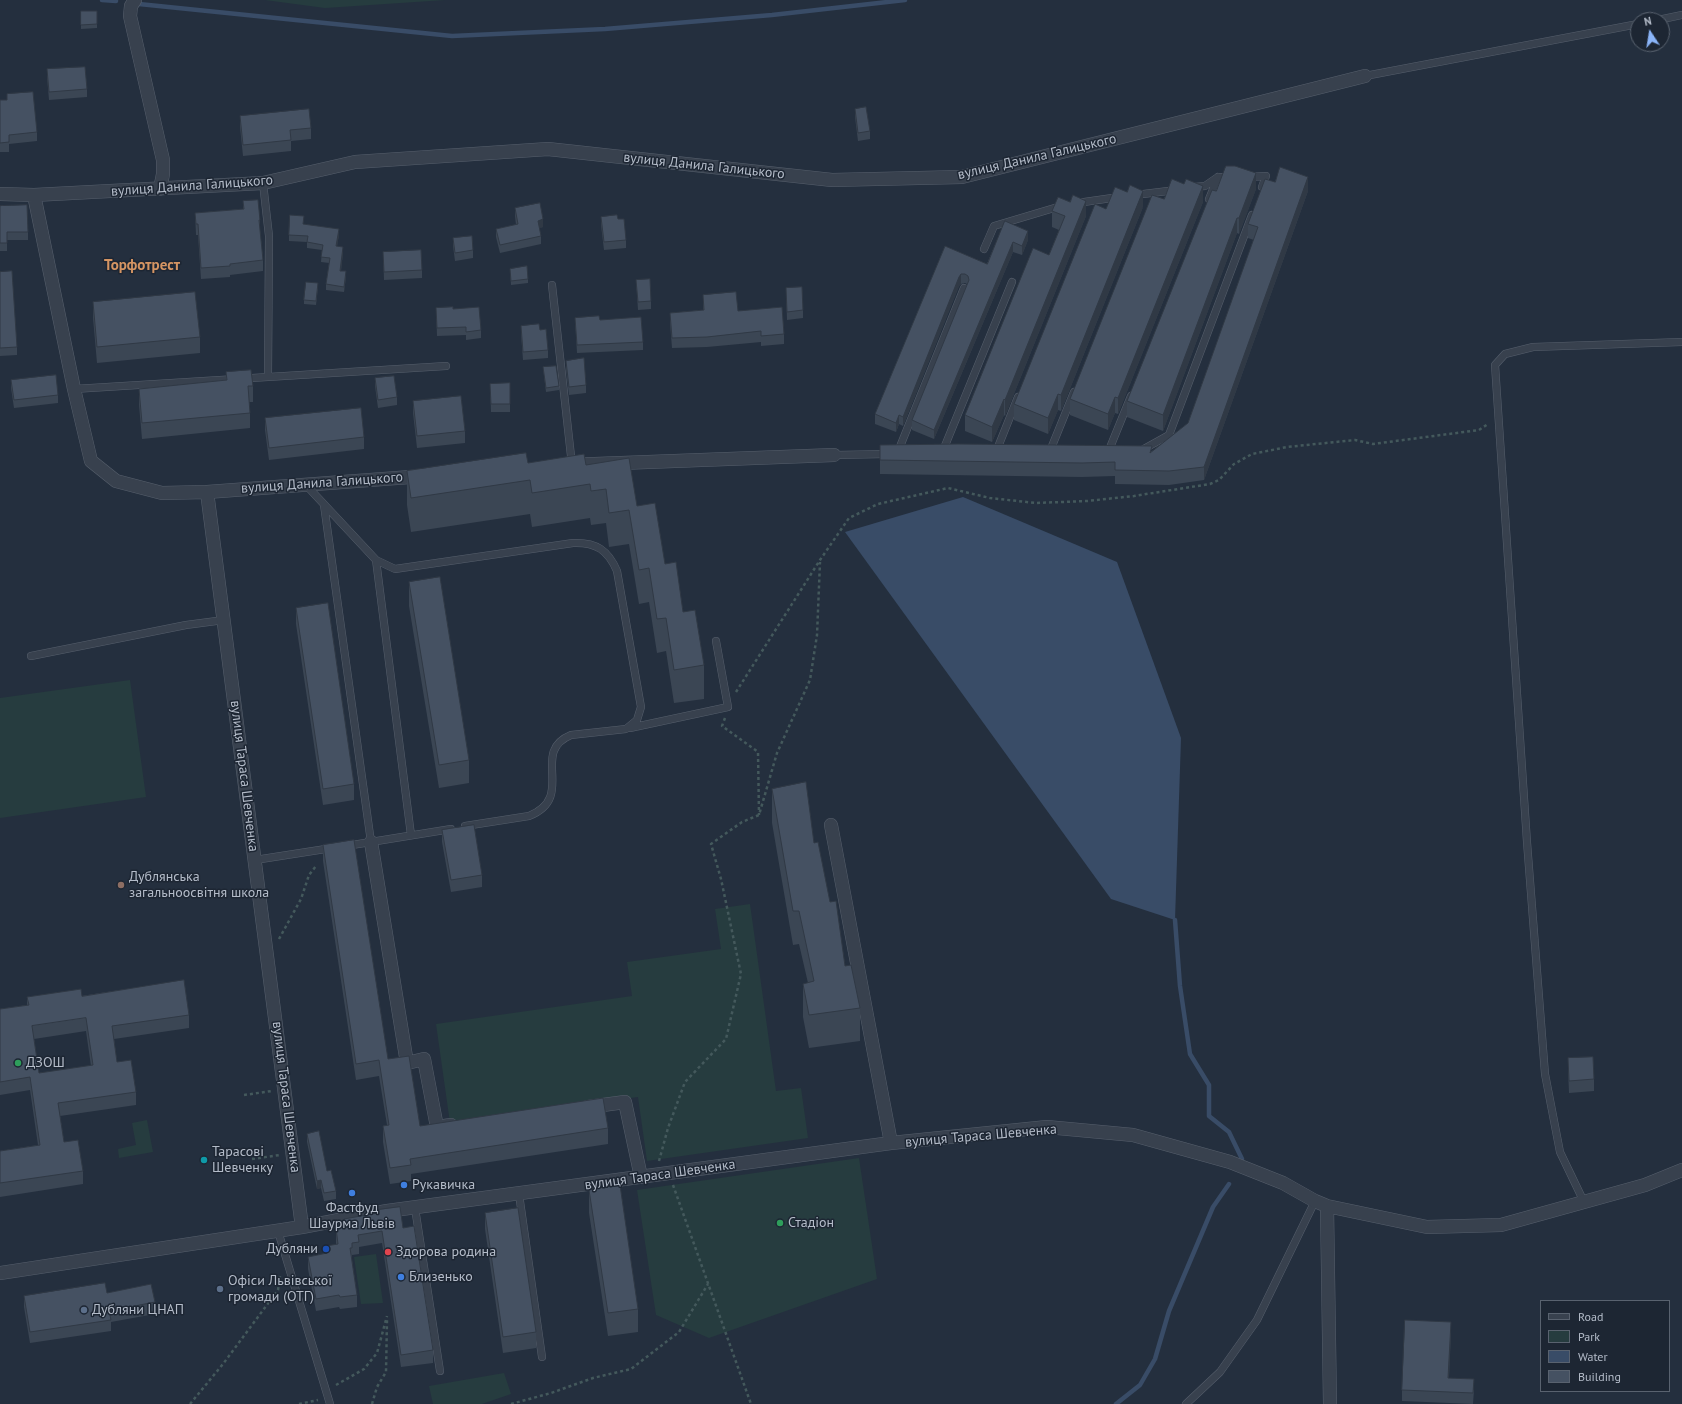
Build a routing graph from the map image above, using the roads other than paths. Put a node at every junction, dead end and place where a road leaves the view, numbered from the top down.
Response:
1 (135, 0) edge
2 (1682, 15) edge
3 (1670, 18) edge
4 (1630, 26) edge
5 (1365, 76) joint
6 (1218, 177) junction
7 (263, 183) junction
8 (160, 189) junction
9 (1261, 191) edge
10 (1154, 192) junction
11 (0, 194) edge
12 (34, 195) junction
13 (1098, 200) junction
14 (1151, 200) edge
15 (1255, 206) edge
16 (1095, 207) edge
17 (1206, 207) edge
18 (984, 248) dead end
19 (1012, 282) dead end
20 (552, 285) dead end
21 (964, 288) edge
22 (1682, 342) edge
23 (446, 366) dead end
24 (268, 377) junction
25 (1077, 385) edge
26 (74, 389) junction
27 (1133, 391) edge
28 (1020, 393) edge
29 (1109, 450) edge
30 (1137, 450) edge
31 (1050, 451) edge
32 (996, 452) edge
33 (942, 453) edge
34 (834, 455) joint
35 (572, 465) junction
36 (556, 466) edge
37 (439, 475) edge
38 (306, 484) junction
39 (207, 492) junction
40 (324, 504) junction
41 (376, 560) junction
42 (224, 620) junction
43 (716, 641) dead end
44 (31, 656) dead end
45 (626, 729) junction
46 (831, 825) dead end
47 (411, 835) junction
48 (371, 842) junction
49 (255, 860) junction
50 (578, 1108) edge
51 (461, 1124) edge
52 (891, 1143) junction
53 (1682, 1170) edge
54 (641, 1177) junction
55 (519, 1194) junction
56 (1584, 1202) junction
57 (1321, 1204) junction
58 (416, 1208) junction
59 (302, 1227) junction
60 (278, 1230) junction
61 (0, 1272) edge
62 (542, 1357) dead end
63 (440, 1371) dead end
64 (329, 1401) edge
65 (1186, 1404) edge
66 (1330, 1404) edge

1 - 8 street
2 - 3 lane
4 - 5 lane
5 - 7 street, вулиця Данила Галицького
6 - 9 lane
6 - 10 lane
6 - 17 lane
7 - 8 street, вулиця Данила Галицького
7 - 24 lane
8 - 12 street, вулиця Данила Галицького
10 - 13 lane
10 - 14 lane
11 - 12 street, вулиця Данила Галицького
12 - 26 street, вулиця Данила Галицького
13 - 16 lane
13 - 18 lane
15 - 30 lane
19 - 33 lane
20 - 35 lane
21 - 34 lane
22 - 56 lane
23 - 24 lane
24 - 26 lane
25 - 31 lane
26 - 39 street, вулиця Данила Галицького
27 - 29 lane
28 - 32 lane
34 - 35 street
35 - 36 street
37 - 38 street, вулиця Данила Галицького
38 - 39 street, вулиця Данила Галицького
38 - 40 lane
39 - 42 street, вулиця Тараса Шевченка
40 - 41 lane
40 - 48 lane
41 - 45 lane
41 - 47 lane
42 - 44 lane
42 - 49 street, вулиця Тараса Шевченка
43 - 45 lane
45 - 47 lane
46 - 52 street
47 - 48 lane
48 - 49 lane
48 - 51 street
49 - 59 street, вулиця Тараса Шевченка
50 - 54 street
52 - 54 street, вулиця Тараса Шевченка
52 - 57 street, вулиця Тараса Шевченка
53 - 56 street, вулиця Тараса Шевченка
54 - 55 street, вулиця Тараса Шевченка
55 - 58 street, вулиця Тараса Шевченка
55 - 62 lane
56 - 57 street, вулиця Тараса Шевченка
57 - 65 lane
57 - 66 street
58 - 59 street, вулиця Тараса Шевченка
58 - 63 lane
59 - 60 street, вулиця Тараса Шевченка
60 - 61 street, вулиця Тараса Шевченка
60 - 64 lane

